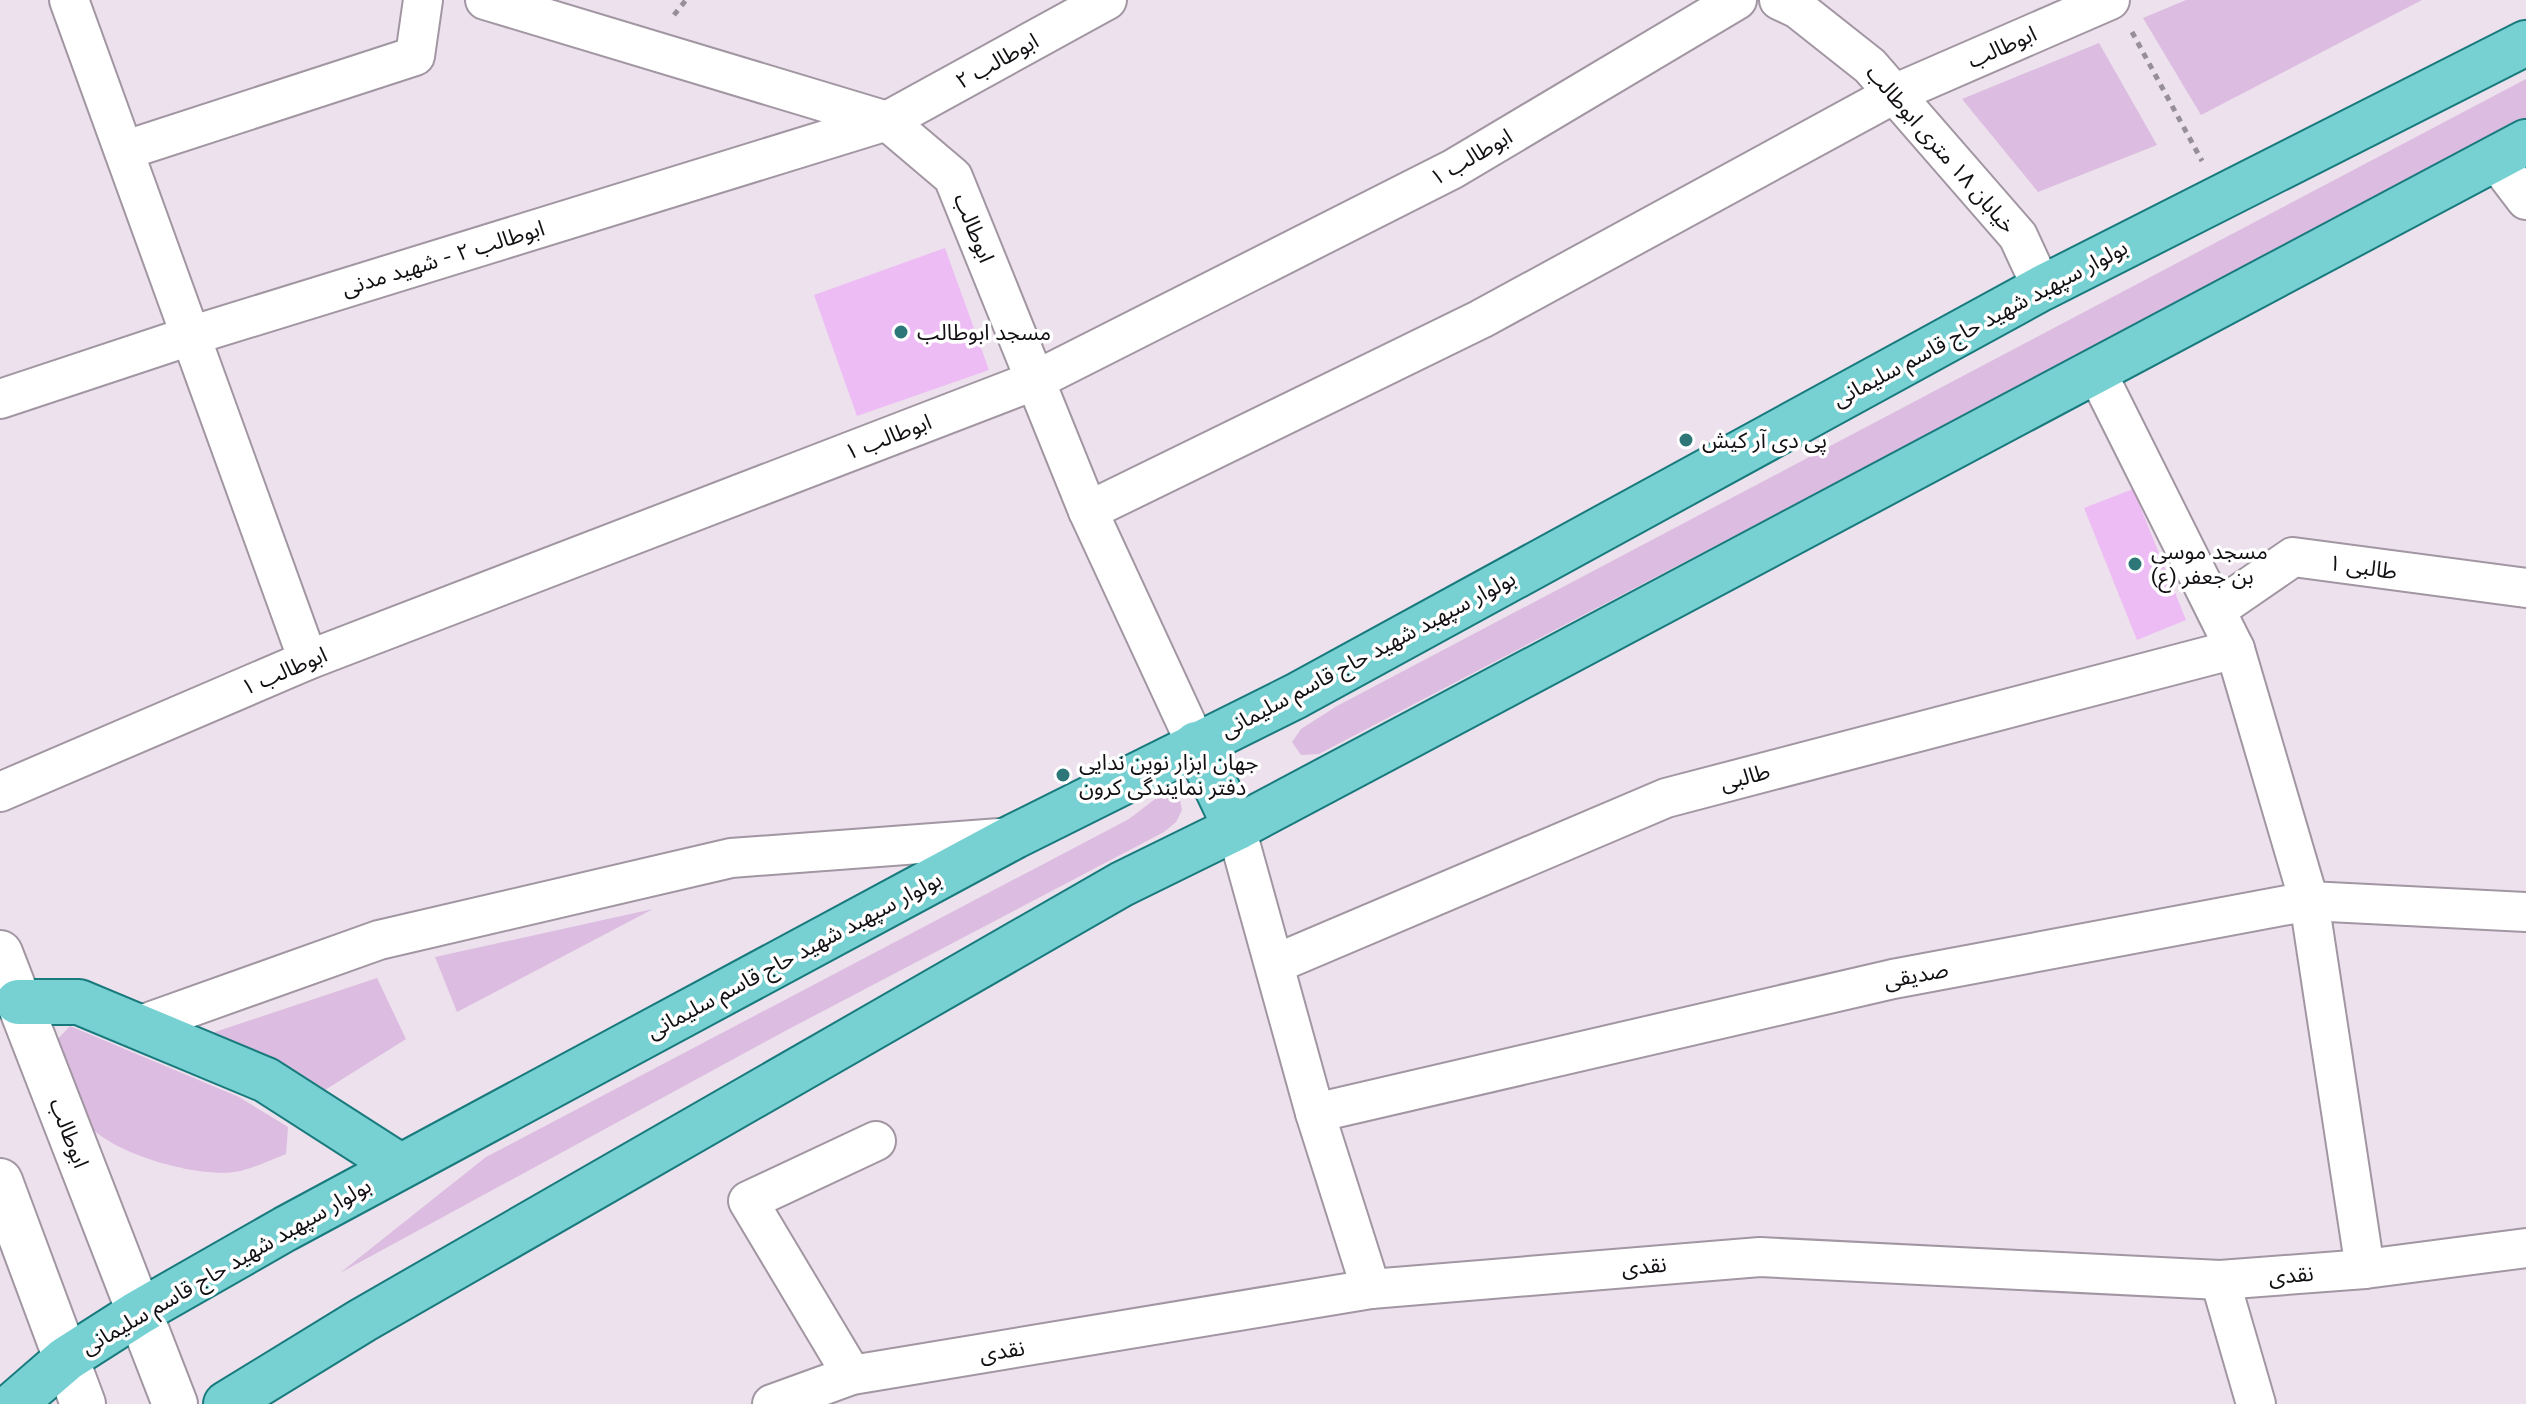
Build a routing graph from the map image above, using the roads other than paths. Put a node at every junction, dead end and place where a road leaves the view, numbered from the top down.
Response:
1 (69, 0) edge
2 (423, 0) edge
3 (485, 0) edge
4 (1107, 0) edge
5 (1737, 0) edge
6 (1779, 0) edge
7 (2119, 14) edge
8 (2526, 43) edge
9 (1894, 94) junction
10 (887, 121) junction
11 (126, 150) junction
12 (2510, 150) edge
13 (2526, 200) edge
14 (2042, 288) junction
15 (190, 336) junction
16 (2096, 371) junction
17 (1036, 380) junction
18 (0, 399) edge
19 (1088, 511) junction
20 (2526, 588) edge
21 (2216, 610) junction
22 (2235, 649) junction
23 (308, 660) junction
24 (1196, 744) junction
25 (0, 792) edge
26 (1236, 828) junction
27 (1015, 836) junction
28 (2309, 901) junction
29 (2526, 912) edge
30 (0, 953) edge
31 (1275, 964) junction
32 (18, 1002) junction
33 (138, 1026) junction
34 (1315, 1113) junction
35 (876, 1141) dead end
36 (400, 1166) junction
37 (0, 1181) edge
38 (2526, 1248) edge
39 (2365, 1269) junction
40 (2220, 1280) junction
41 (1371, 1289) junction
42 (138, 1313) junction
43 (66, 1359) junction
44 (852, 1375) junction
45 (14, 1404) edge
46 (83, 1404) edge
47 (175, 1404) edge
48 (226, 1404) edge
49 (772, 1404) edge
50 (2256, 1404) edge

1 - 11 street
2 - 11 street
3 - 10 street, ابوطالب
4 - 10 street, ابوطالب ۲
5 - 17 street, ابوطالب ۱
6 - 9 street, خیابان ۱۸ متری ابوطالب
7 - 9 street, ابوطالب
8 - 14 main road, بولوار سپهبد شهید حاج قاسم سلیمانی
9 - 14 street, خیابان ۱۸ متری ابوطالب
9 - 19 street
10 - 15 street, ابوطالب ۲ - شهید مدنی
10 - 17 street, ابوطالب
11 - 15 street
12 - 13 street
12 - 16 main road
14 - 24 main road, بولوار سپهبد شهید حاج قاسم سلیمانی
15 - 18 street, ابوطالب ۲ - شهید مدنی
15 - 23 street
16 - 21 street
16 - 26 main road
17 - 19 street, ابوطالب
17 - 23 street, ابوطالب ۱
19 - 24 street, ابوطالب
20 - 21 street, طالبی ۱
21 - 22 street
22 - 28 street
22 - 31 street, طالبی
23 - 25 street, ابوطالب ۱
24 - 26 main road
24 - 27 main road, بولوار سپهبد شهید حاج قاسم سلیمانی
26 - 31 street
26 - 48 main road
27 - 33 street
27 - 36 main road, بولوار سپهبد شهید حاج قاسم سلیمانی
28 - 29 street, صدیقی
28 - 34 street, صدیقی
28 - 39 street
30 - 32 main road, ابوطالب
31 - 34 street
32 - 33 main road
32 - 42 main road, ابوطالب
33 - 36 main road
34 - 41 street
35 - 44 street
36 - 42 main road, بولوار سپهبد شهید حاج قاسم سلیمانی
37 - 43 main road
38 - 39 street, نقدی
39 - 40 street, نقدی
40 - 41 street, نقدی
40 - 50 street
41 - 44 street, نقدی
42 - 43 main road, بولوار سپهبد شهید حاج قاسم سلیمانی
42 - 47 main road, ابوطالب
43 - 45 main road, بولوار سپهبد شهید حاج قاسم سلیمانی
43 - 46 main road
44 - 49 street, نقدی

